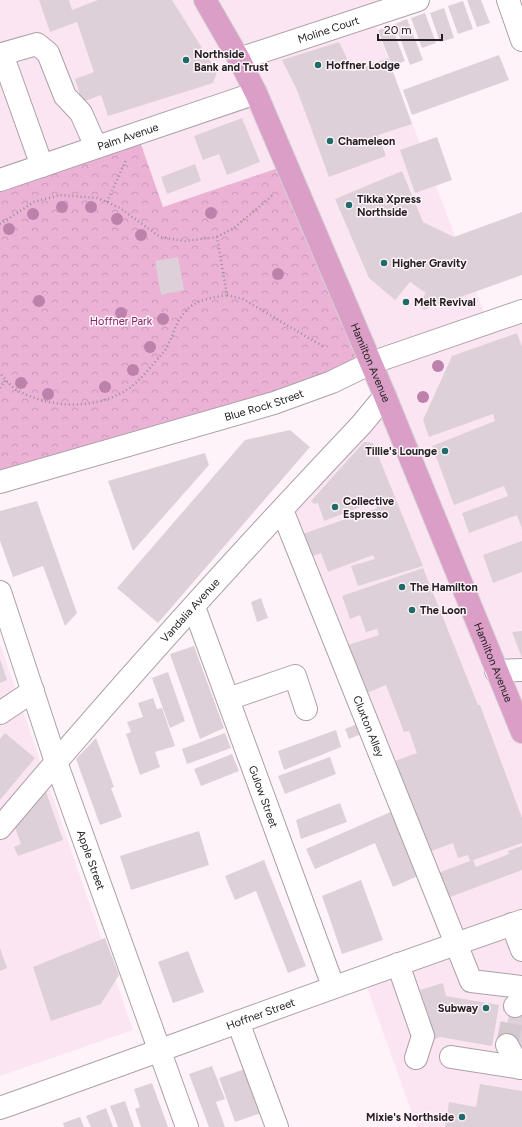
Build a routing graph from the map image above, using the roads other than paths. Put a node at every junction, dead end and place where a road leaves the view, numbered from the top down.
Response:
1 (205, 0) edge
2 (418, 0) edge
3 (508, 0) edge
4 (522, 40) edge
5 (1, 54) edge
6 (239, 59) junction
7 (256, 93) junction
8 (96, 147) junction
9 (42, 166) junction
10 (0, 180) edge
11 (522, 311) edge
12 (370, 363) junction
13 (384, 396) junction
14 (0, 482) edge
15 (282, 510) junction
16 (0, 592) edge
17 (194, 606) junction
18 (496, 670) junction
19 (522, 670) edge
20 (33, 691) junction
21 (228, 699) junction
22 (306, 709) dead end
23 (0, 713) edge
24 (522, 732) edge
25 (56, 762) junction
26 (0, 828) edge
27 (517, 922) edge
28 (457, 944) junction
29 (522, 950) edge
30 (398, 964) junction
31 (333, 986) junction
32 (520, 998) edge
33 (238, 1022) junction
34 (160, 1052) junction
35 (451, 1057) dead end
36 (416, 1058) dead end
37 (519, 1062) edge
38 (0, 1108) edge
39 (187, 1127) edge
40 (277, 1127) edge

1 - 6 main road, Hamilton Avenue
2 - 6 street, Moline Court
3 - 4 street
5 - 8 street
5 - 9 street
6 - 7 main road, Hamilton Avenue
7 - 8 street, Palm Avenue
7 - 12 main road, Hamilton Avenue
8 - 9 street, Palm Avenue
9 - 10 street, Palm Avenue
11 - 12 street, Blue Rock Street
12 - 13 main road, Hamilton Avenue
12 - 14 street, Blue Rock Street
13 - 15 street, Vandalia Avenue
13 - 18 main road, Hamilton Avenue
15 - 17 street, Vandalia Avenue
15 - 28 street, Cluxton Alley
16 - 20 street, Apple Street
17 - 21 street, Gulow Street
17 - 25 street, Vandalia Avenue
18 - 19 street
18 - 24 main road, Hamilton Avenue
20 - 23 street
20 - 25 street, Apple Street
21 - 22 street
21 - 31 street, Gulow Street
25 - 26 street, Vandalia Avenue
25 - 34 street, Apple Street
27 - 28 street, Hoffner Street
27 - 29 street
28 - 30 street, Hoffner Street
28 - 32 street, Cluxton Alley
30 - 31 street, Hoffner Street
30 - 36 street
31 - 33 street, Hoffner Street
33 - 34 street, Hoffner Street
33 - 40 street
34 - 38 street, Hoffner Street
34 - 39 street, Apple Street
35 - 37 street

